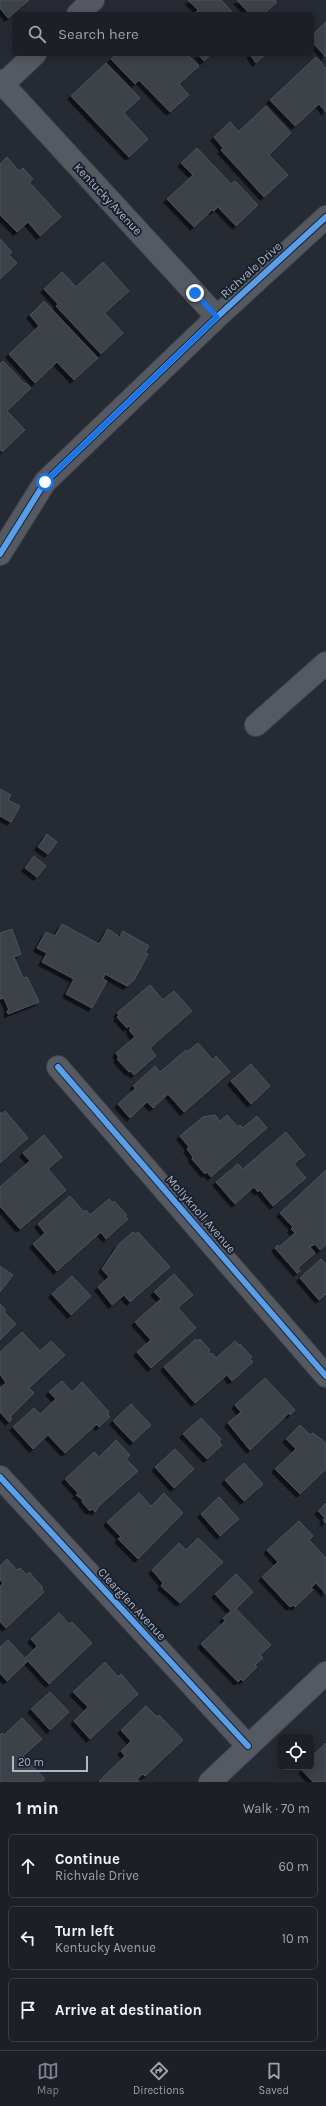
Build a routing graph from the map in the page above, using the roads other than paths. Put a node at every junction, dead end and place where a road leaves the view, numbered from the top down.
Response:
1 (93, 0) edge
2 (80, 12) edge
3 (33, 56) edge
4 (1, 84) edge
5 (326, 217) edge
6 (217, 317) junction
7 (0, 554) edge
8 (326, 663) edge
9 (256, 725) dead end
10 (58, 1067) dead end
11 (326, 1376) edge
12 (0, 1477) edge
13 (326, 1673) edge
14 (248, 1746) junction
15 (210, 1782) edge

1 - 2 street
3 - 4 street
4 - 6 street, Kentucky Avenue
5 - 6 street, Richvale Drive
6 - 7 street, Richvale Drive
8 - 9 street
10 - 11 street, Mollyknoll Avenue
12 - 14 street, Clearglen Avenue
13 - 14 street
14 - 15 street

